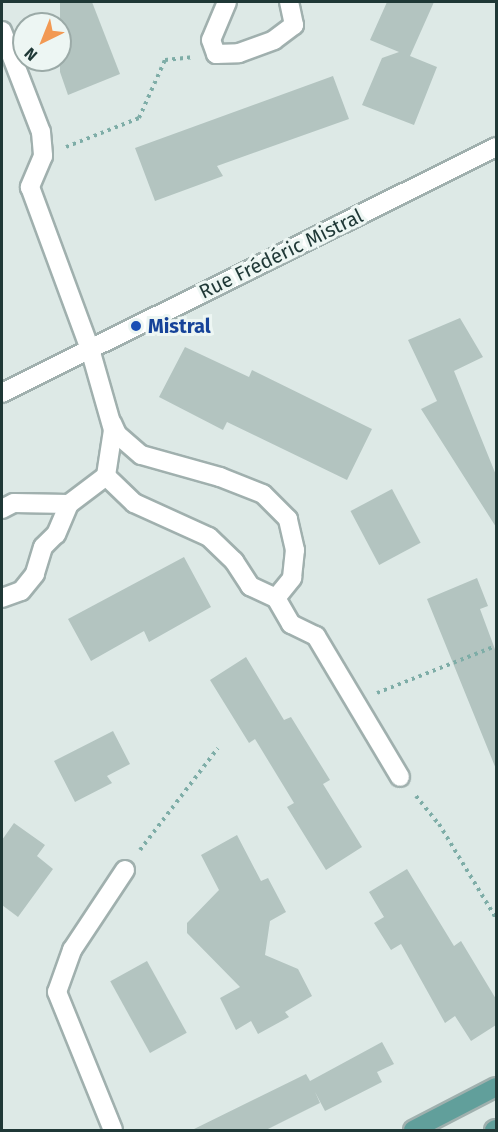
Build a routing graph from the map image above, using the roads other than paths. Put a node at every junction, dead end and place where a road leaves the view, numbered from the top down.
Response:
1 (227, 2) edge
2 (289, 2) edge
3 (2, 31) edge
4 (496, 147) edge
5 (90, 349) junction
6 (2, 393) edge
7 (112, 423) junction
8 (106, 476) junction
9 (69, 504) junction
10 (2, 508) edge
11 (2, 598) edge
12 (276, 598) junction
13 (400, 777) road end
14 (125, 870) road end
15 (496, 1087) edge
16 (113, 1131) edge
17 (413, 1131) edge

1 - 2 street
3 - 5 street
4 - 5 street, Rue Frédéric Mistral
5 - 6 street, Rue Frédéric Mistral
5 - 7 street
7 - 8 street
7 - 12 street
8 - 9 street
8 - 12 street
9 - 10 street
9 - 11 street
12 - 13 street
14 - 16 street
15 - 17 main road

